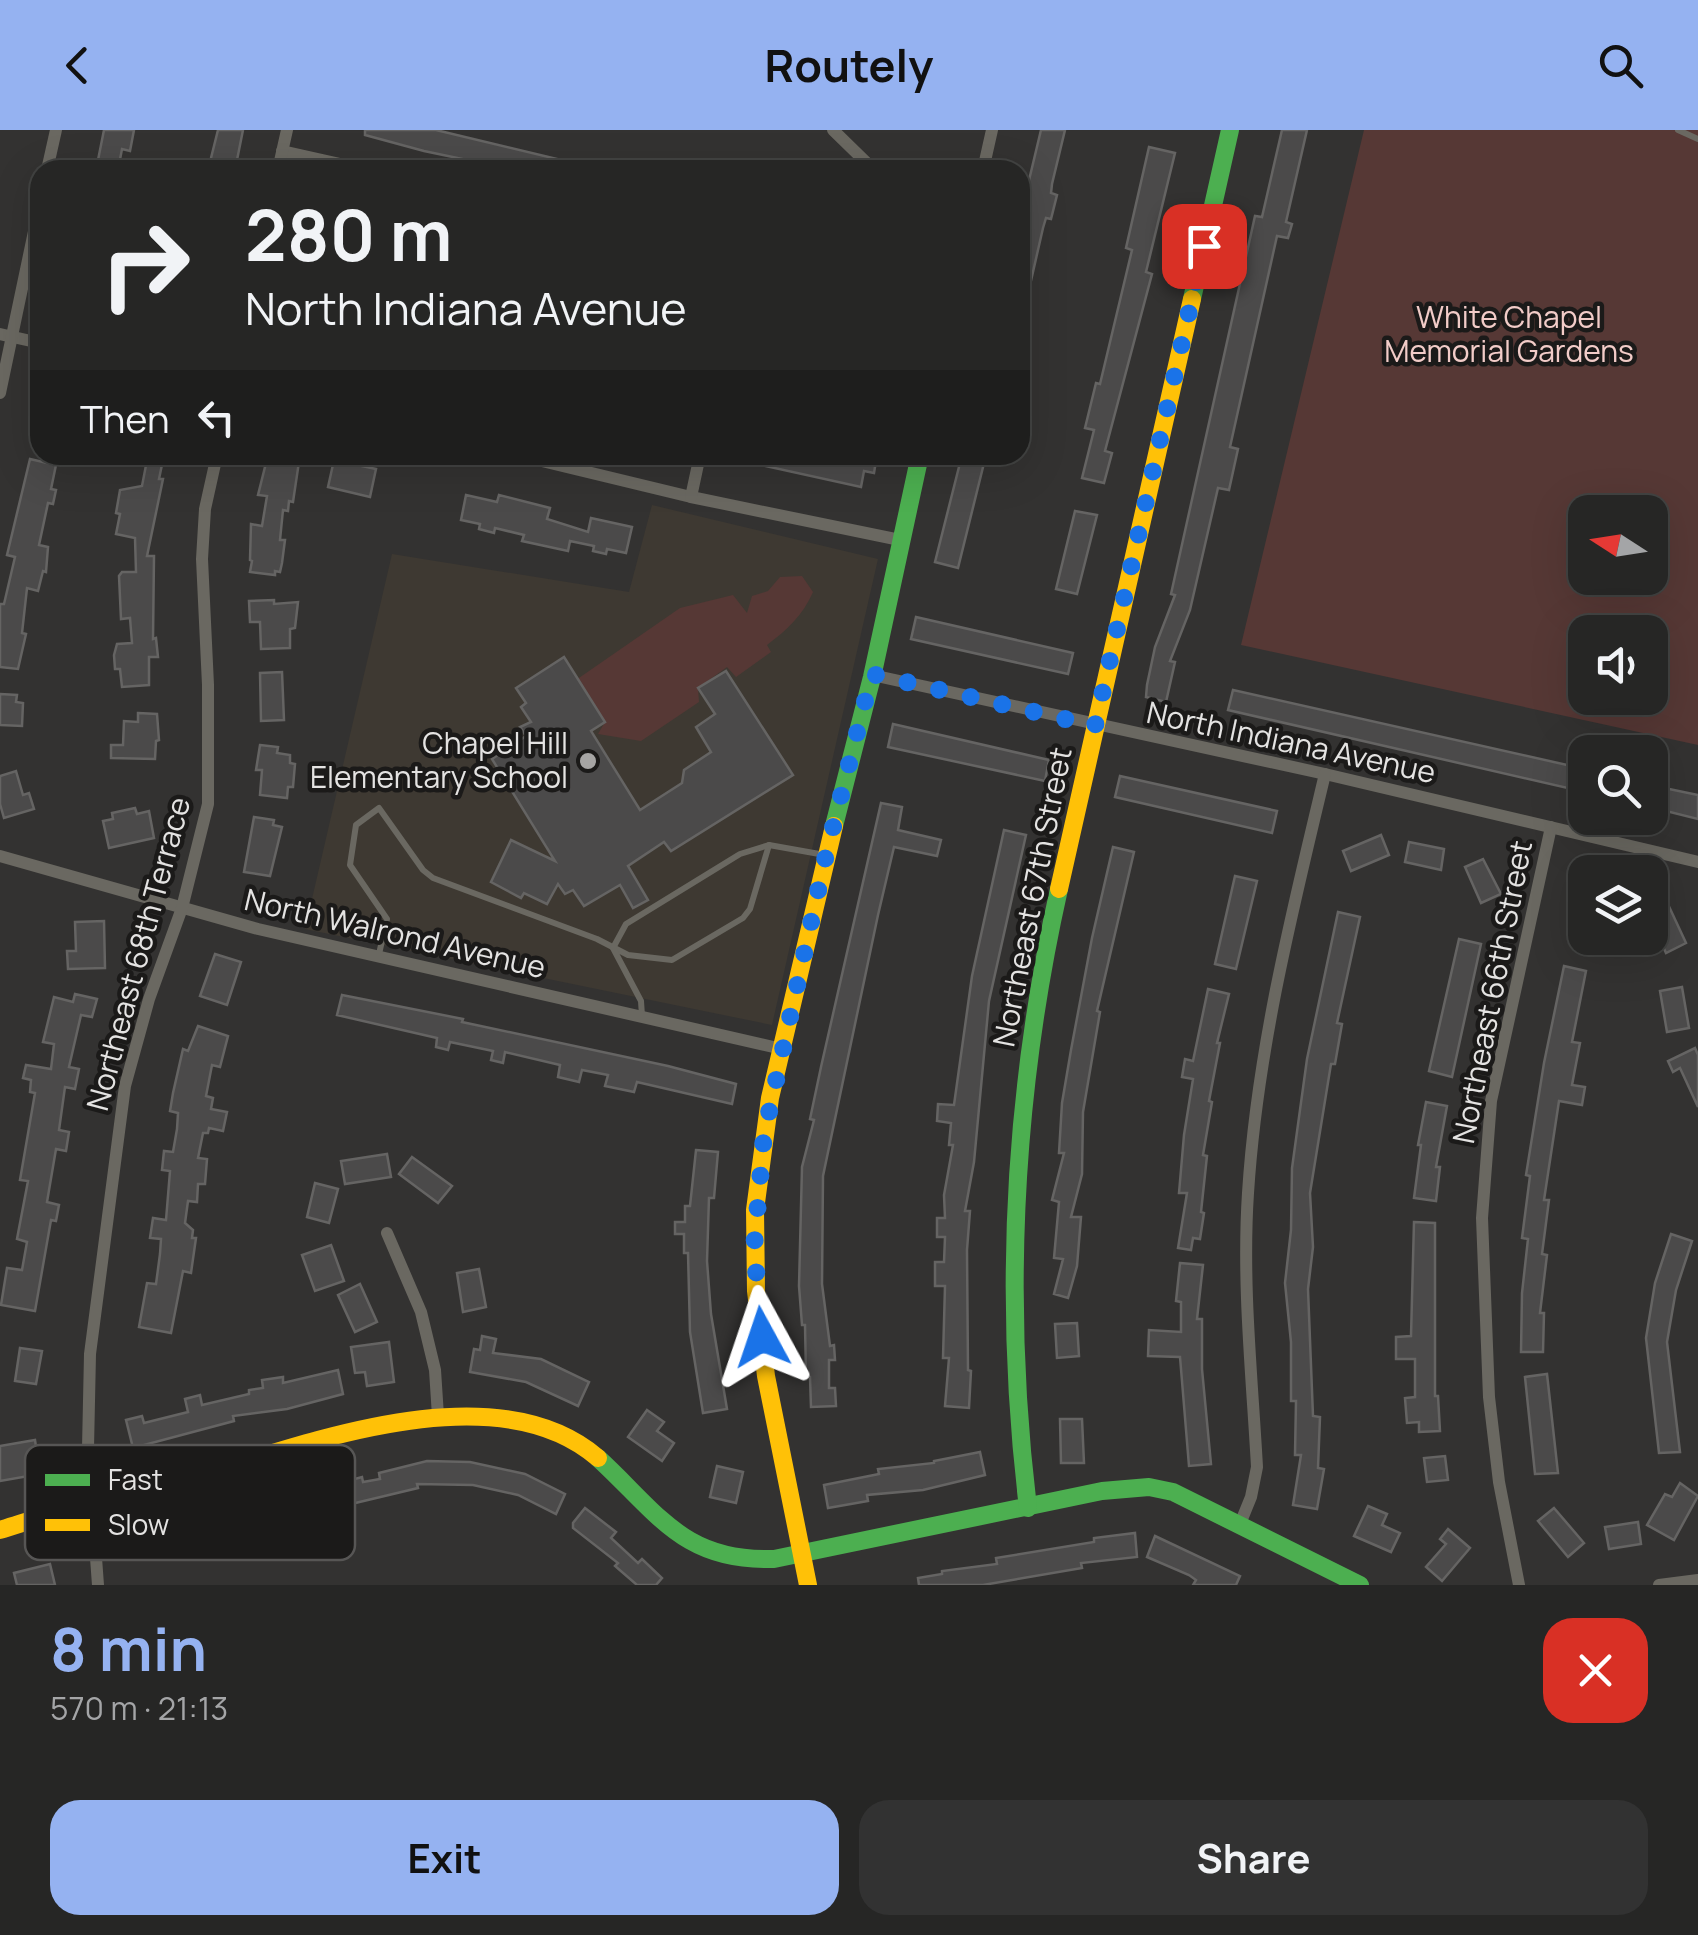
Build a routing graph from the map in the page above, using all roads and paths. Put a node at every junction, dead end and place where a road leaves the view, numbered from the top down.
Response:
1 (56, 130) edge
2 (288, 130) edge
3 (833, 130) edge
4 (992, 130) edge
5 (1230, 130) edge
6 (1678, 130) edge
7 (1698, 139) edge
8 (282, 151) junction
9 (49, 160) edge
10 (280, 160) edge
11 (322, 160) edge
12 (864, 160) edge
13 (985, 160) edge
14 (30, 242) edge
15 (6, 335) edge
16 (0, 393) edge
17 (215, 465) edge
18 (559, 465) edge
19 (698, 465) edge
20 (918, 465) edge
21 (691, 497) junction
22 (900, 540) junction
23 (872, 674) junction
24 (1095, 726) junction
25 (1325, 774) junction
26 (1551, 827) junction
27 (769, 845) junction
28 (826, 855) junction
29 (0, 856) edge
30 (1698, 862) edge
31 (182, 908) junction
32 (614, 948) junction
33 (378, 957) junction
34 (642, 1017) junction
35 (782, 1050) junction
36 (387, 1233) dead end
37 (438, 1416) junction
38 (88, 1445) edge
39 (309, 1445) edge
40 (1028, 1508) junction
41 (25, 1522) edge
42 (1240, 1524) junction
43 (0, 1530) edge
44 (801, 1552) junction
45 (96, 1560) edge
46 (1698, 1580) edge
47 (98, 1585) edge
48 (808, 1585) edge
49 (1360, 1585) edge
50 (1518, 1585) edge
51 (1660, 1585) edge

1 - 9 street
2 - 8 street
3 - 12 street
4 - 13 street
5 - 24 street, Northeast 67th Street
6 - 7 lane
8 - 10 street
8 - 11 street
14 - 15 street
15 - 16 street
17 - 31 street, Northeast 68th Terrace
18 - 21 street
19 - 21 street
20 - 22 street
21 - 22 street
22 - 23 street
23 - 24 street, North Indiana Avenue
23 - 28 street
24 - 25 street, North Indiana Avenue
24 - 40 street, Northeast 67th Street
25 - 26 street, North Indiana Avenue
25 - 42 street
26 - 30 street, North Indiana Avenue
26 - 50 street, Northeast 66th Street
27 - 28 lane
27 - 32 lane
27 - 32 lane
28 - 35 street
29 - 31 street, North Walrond Avenue
31 - 33 street, North Walrond Avenue
31 - 38 street, Northeast 68th Terrace
32 - 33 lane
32 - 34 lane
33 - 34 street, North Walrond Avenue
34 - 35 street, North Walrond Avenue
35 - 44 street
36 - 37 street
37 - 39 street
37 - 44 street
40 - 42 street
40 - 44 street
41 - 43 street
42 - 49 street
44 - 48 street
45 - 47 street, Northeast 68th Terrace
46 - 51 street

